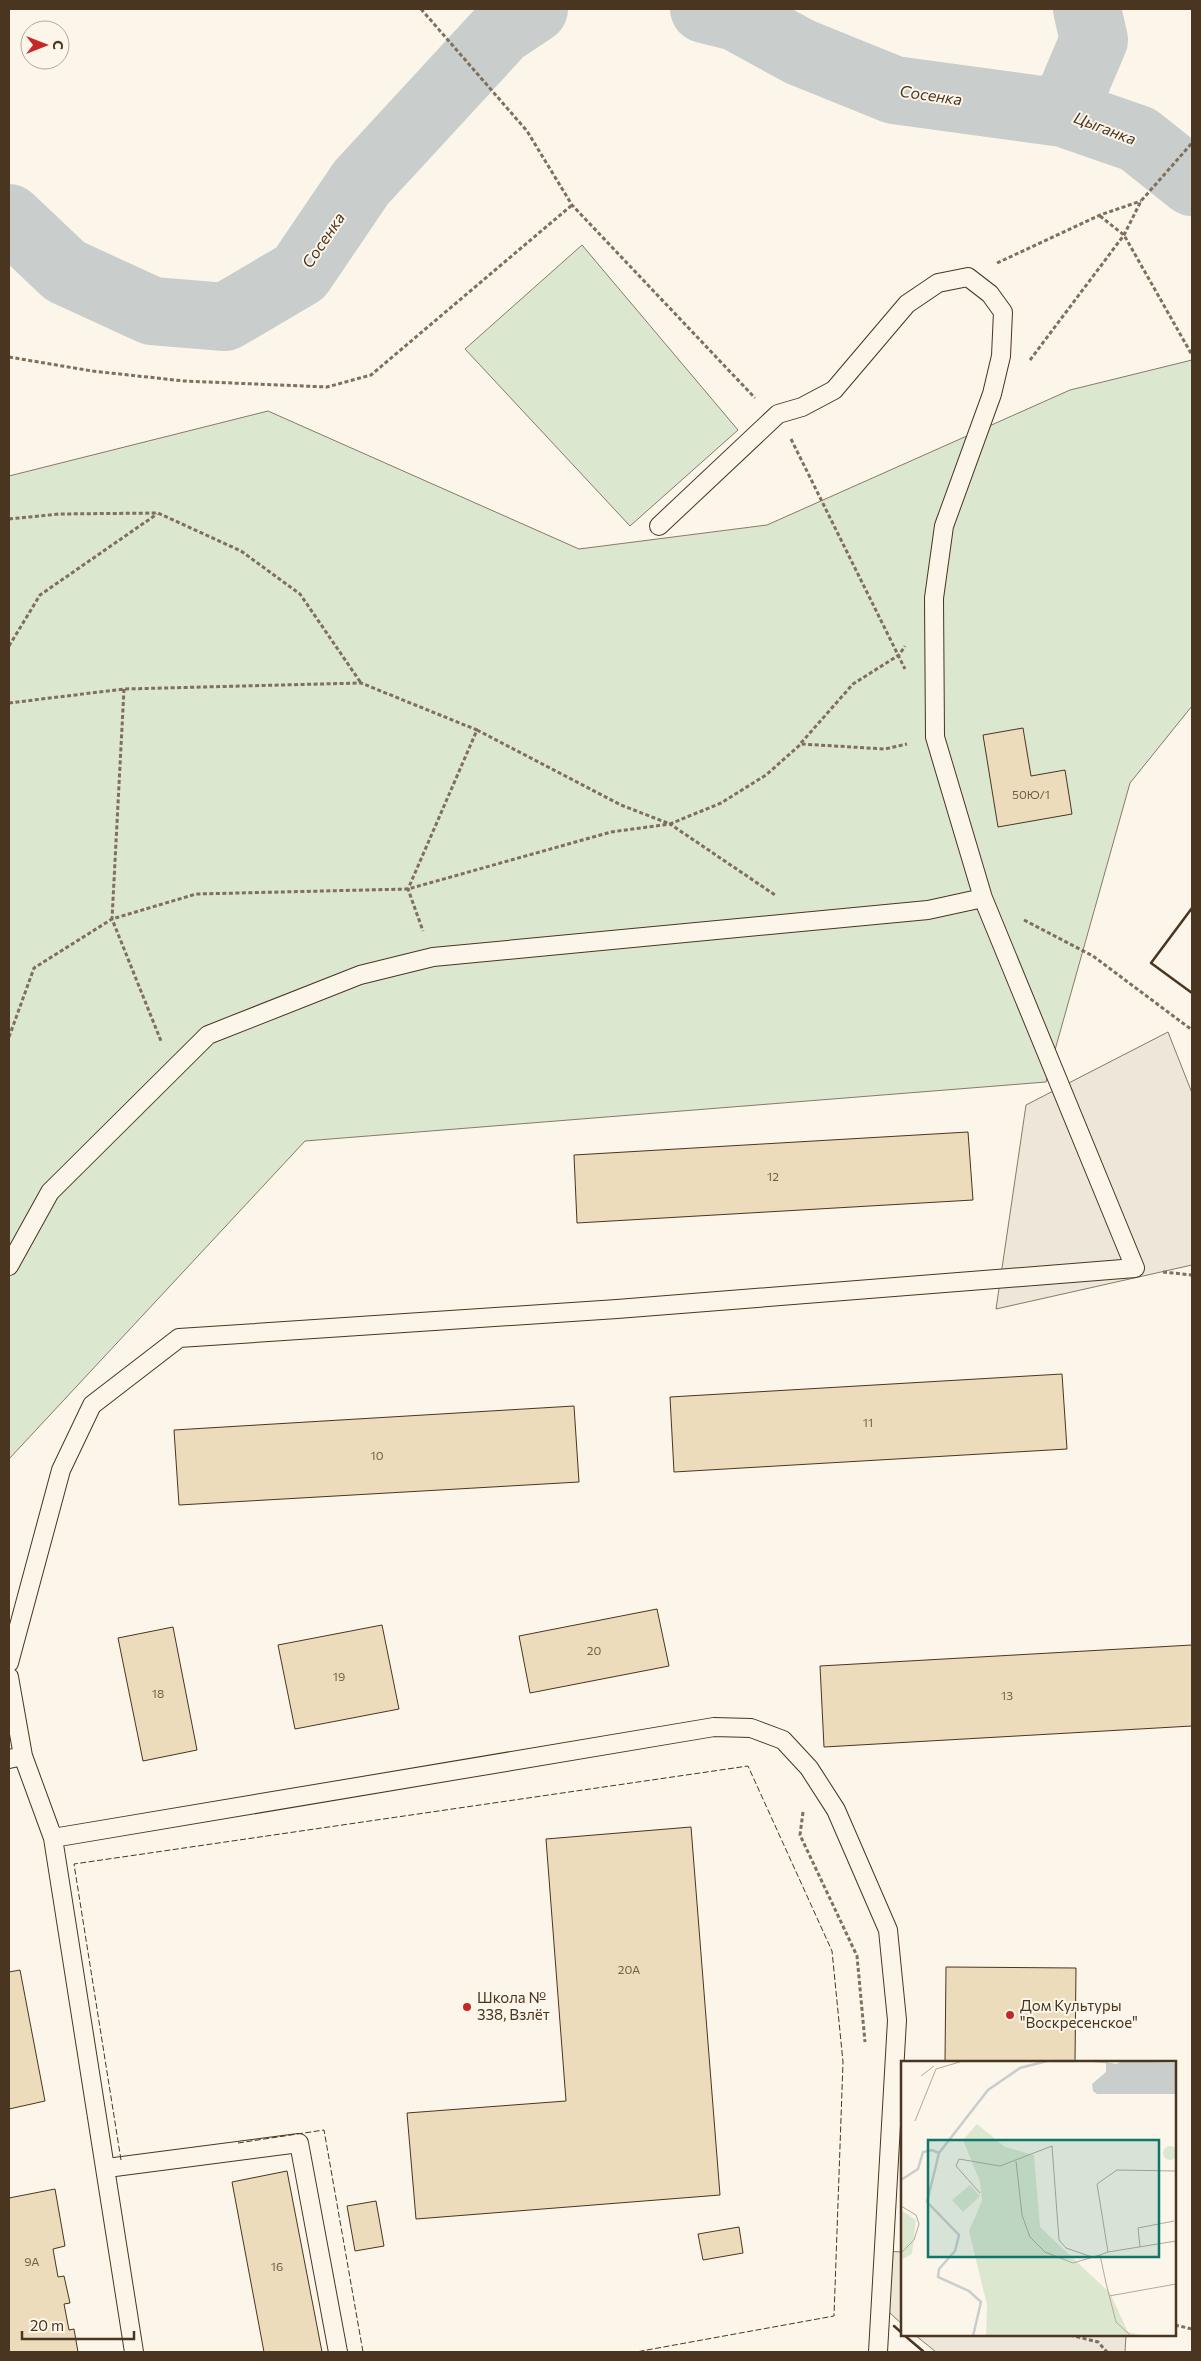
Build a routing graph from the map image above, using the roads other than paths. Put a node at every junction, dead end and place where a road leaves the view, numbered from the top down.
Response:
1 (659, 526) dead end
2 (983, 898) junction
3 (9, 1266) edge
4 (9, 1663) edge
5 (9, 1677) edge
6 (16, 1757) edge
7 (53, 1838) junction
8 (107, 2168) junction
9 (134, 2352) edge
10 (338, 2352) edge
11 (878, 2352) edge

1 - 2 lane
2 - 3 lane
2 - 4 lane
5 - 6 lane
6 - 7 lane
7 - 8 lane
7 - 11 lane
8 - 9 lane
8 - 10 lane

